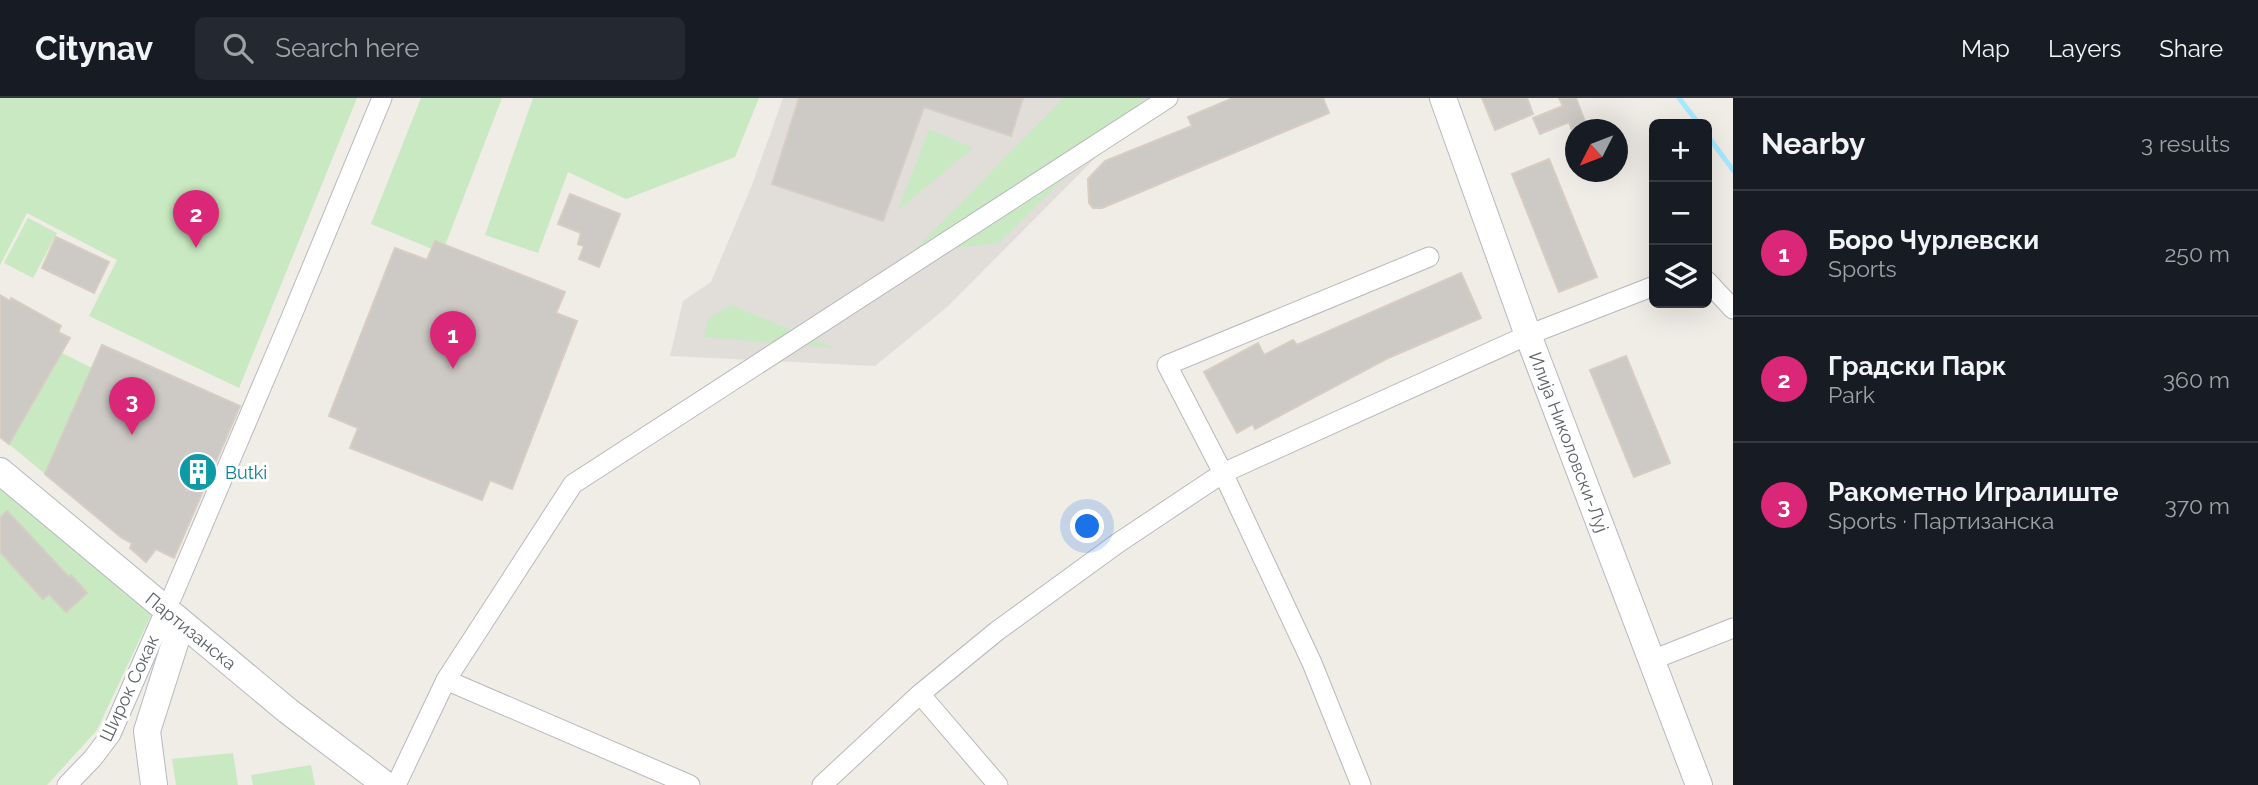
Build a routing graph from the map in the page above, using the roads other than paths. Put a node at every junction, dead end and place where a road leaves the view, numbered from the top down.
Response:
1 (382, 98) edge
2 (1168, 98) edge
3 (1443, 98) edge
4 (1429, 257) dead end
5 (1712, 286) edge
6 (1649, 288) edge
7 (1733, 309) edge
8 (1528, 335) junction
9 (0, 471) edge
10 (1223, 473) junction
11 (172, 597) dead end
12 (171, 622) junction
13 (1733, 628) edge
14 (1652, 660) junction
15 (446, 680) junction
16 (920, 694) junction
17 (67, 785) edge
18 (154, 785) edge
19 (386, 785) edge
20 (396, 785) edge
21 (690, 785) edge
22 (822, 785) edge
23 (998, 785) edge
24 (1361, 785) edge
25 (1699, 785) edge

1 - 11 street
2 - 15 street
3 - 8 street, Илија Николовски-Луј
4 - 10 street
5 - 7 street
6 - 8 street
8 - 10 street
8 - 14 street, Илија Николовски-Луј
9 - 12 street, Партизанска
10 - 16 street
10 - 24 street
12 - 17 street, Широк Сокак
12 - 18 street
12 - 19 street, Партизанска
13 - 14 street
14 - 25 street, Илија Николовски-Луј
15 - 20 street
15 - 21 street
16 - 22 street
16 - 23 street

